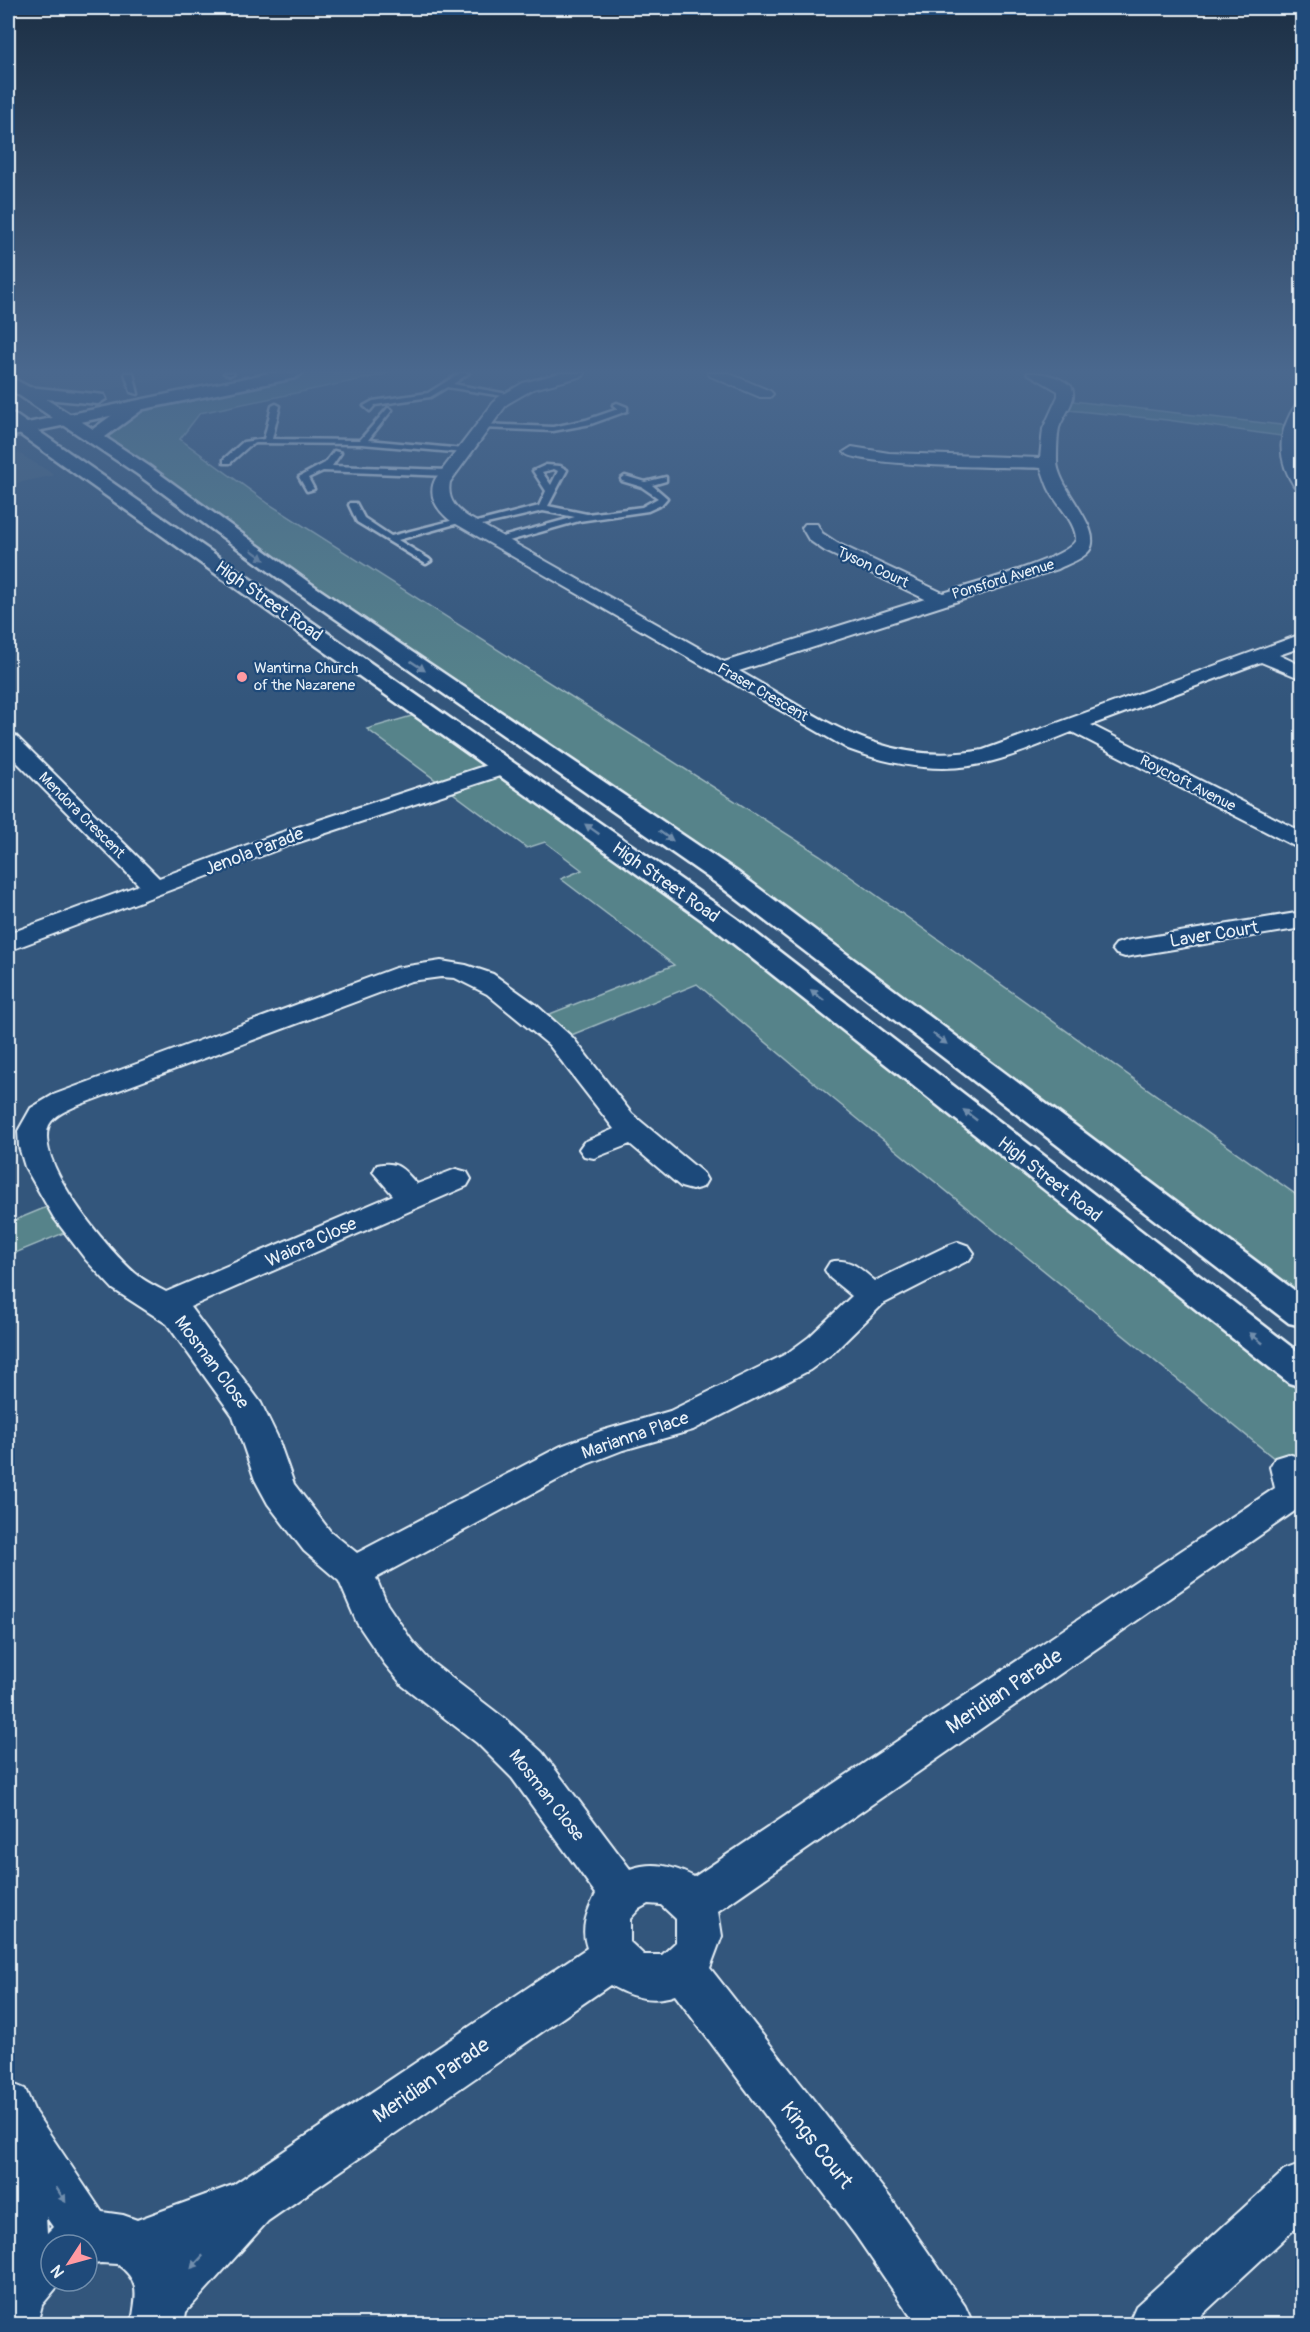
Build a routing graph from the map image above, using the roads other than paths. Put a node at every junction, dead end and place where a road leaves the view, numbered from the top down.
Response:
1 (100, 482) edge
2 (159, 482) edge
3 (306, 482) edge
4 (443, 482) edge
5 (634, 482) edge
6 (655, 482) edge
7 (1055, 482) edge
8 (645, 485) junction
9 (310, 489) dead end
10 (550, 491) dead end
11 (353, 505) dead end
12 (543, 508) junction
13 (587, 517) junction
14 (467, 524) junction
15 (811, 528) dead end
16 (390, 539) junction
17 (498, 542) junction
18 (426, 561) dead end
19 (300, 585) junction
20 (940, 599) junction
21 (273, 603) junction
22 (1302, 640) edge
23 (1262, 655) junction
24 (723, 669) junction
25 (1302, 673) edge
26 (1074, 725) junction
27 (8, 741) edge
28 (504, 767) junction
29 (1302, 841) edge
30 (156, 888) junction
31 (1302, 920) edge
32 (8, 943) edge
33 (1125, 949) dead end
34 (912, 1018) junction
35 (889, 1051) junction
36 (634, 1131) junction
37 (594, 1149) dead end
38 (388, 1172) dead end
39 (456, 1179) dead end
40 (692, 1180) dead end
41 (412, 1197) junction
42 (958, 1253) dead end
43 (841, 1270) dead end
44 (872, 1296) junction
45 (166, 1305) junction
46 (1302, 1314) edge
47 (1302, 1374) edge
48 (1295, 1486) edge
49 (354, 1572) junction
50 (623, 1895) junction
51 (692, 1903) junction
52 (612, 1957) junction
53 (682, 1968) junction
54 (13, 2117) edge
55 (1302, 2189) edge
56 (250, 2204) junction
57 (40, 2233) edge
58 (40, 2233) edge
59 (99, 2260) edge
60 (99, 2269) edge
61 (160, 2312) edge
62 (947, 2325) edge
63 (1154, 2325) edge

1 - 21 main road, High Street Road
2 -> 19 main road, High Street Road
3 - 9 lane
4 - 14 street, Fraser Crescent
5 - 8 lane
6 - 8 lane
7 - 20 street, Ponsford Avenue
8 - 13 lane
10 - 12 lane
11 - 16 lane
12 - 13 lane
12 - 14 lane
13 - 17 lane
14 - 16 lane
14 - 17 street, Fraser Crescent
15 - 20 street, Tyson Court
16 - 18 lane
17 - 24 street, Fraser Crescent
19 - 21 main road
19 -> 34 main road, High Street Road
20 - 24 street, Ponsford Avenue
21 - 28 main road, High Street Road
22 - 23 street, Fraser Crescent
23 - 25 street
23 - 26 street, Fraser Crescent
24 - 26 street, Fraser Crescent
26 - 29 street, Roycroft Avenue
27 - 30 street, Mendora Crescent
28 - 30 street, Jenola Parade
35 -> 28 main road, High Street Road
30 - 32 street, Jenola Parade
31 - 33 street, Laver Court
34 - 35 main road
34 -> 46 main road, High Street Road
47 -> 35 main road, High Street Road
36 - 37 street
36 - 40 street, Mosman Close
36 - 45 street, Mosman Close
38 - 41 street
39 - 41 street, Waiora Close
41 - 45 street, Waiora Close
42 - 44 street, Marianna Place
43 - 44 street
44 - 49 street, Marianna Place
45 - 49 street, Mosman Close
48 - 51 street, Meridian Parade
49 - 50 street, Mosman Close
50 - 51 street
50 - 52 street
51 - 53 street
52 - 53 street
52 - 56 street, Meridian Parade
53 - 62 street, Kings Court
54 - 57 street
54 -> 58 street
55 - 63 street
56 - 59 street, Meridian Parade
56 -> 61 street, Meridian Parade
60 - 61 street

